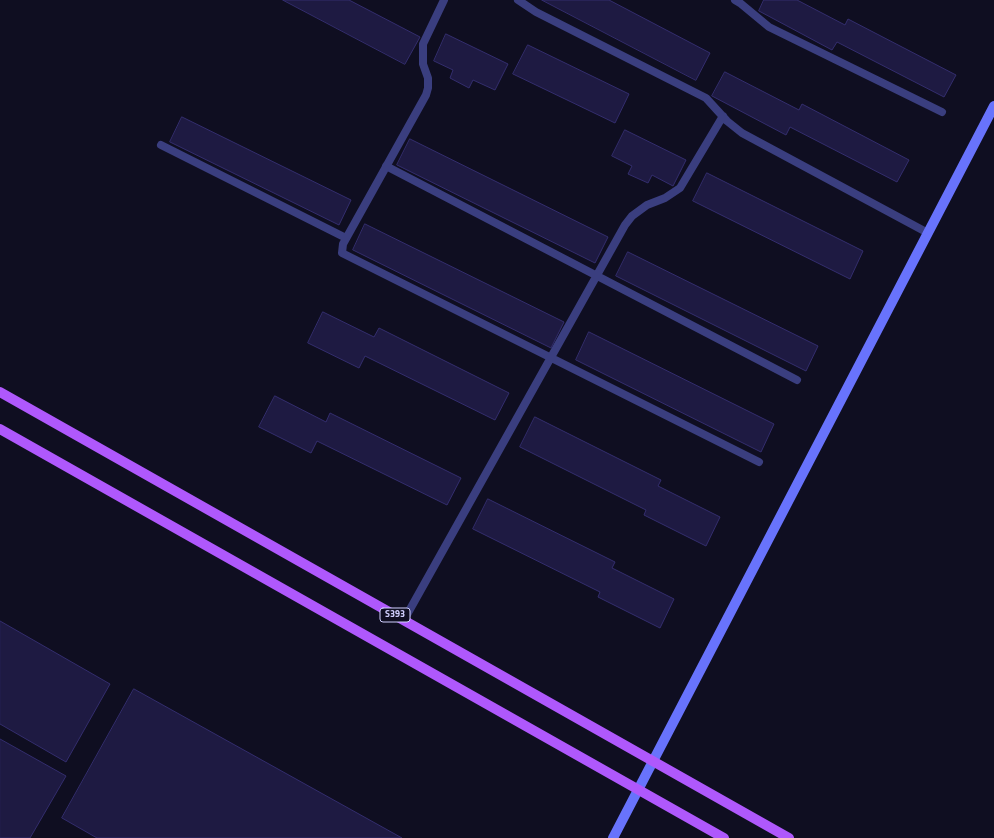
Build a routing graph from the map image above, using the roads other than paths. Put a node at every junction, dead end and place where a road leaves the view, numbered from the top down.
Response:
1 (444, 0) edge
2 (518, 0) edge
3 (735, 0) edge
4 (994, 106) edge
5 (942, 112) dead end
6 (723, 116) junction
7 (161, 145) dead end
8 (386, 166) junction
9 (928, 233) junction
10 (346, 238) junction
11 (597, 275) junction
12 (551, 358) junction
13 (797, 380) dead end
14 (0, 392) edge
15 (0, 429) edge
16 (759, 462) dead end
17 (404, 620) junction
18 (654, 761) junction
19 (638, 790) junction
20 (613, 838) edge
21 (724, 838) edge
22 (790, 838) edge

1 - 8 lane
2 - 6 lane
3 - 5 lane
4 - 9 street
6 - 9 lane
6 - 11 lane
7 - 10 lane
8 - 10 lane
8 - 11 lane
9 - 18 street
10 - 12 lane
11 - 12 lane
11 - 13 lane
12 - 16 lane
12 - 17 lane
14 - 17 main road, S393
15 - 19 main road
17 - 18 main road, S393
18 - 19 street
18 - 22 main road, S393
19 - 20 street
19 - 21 main road

